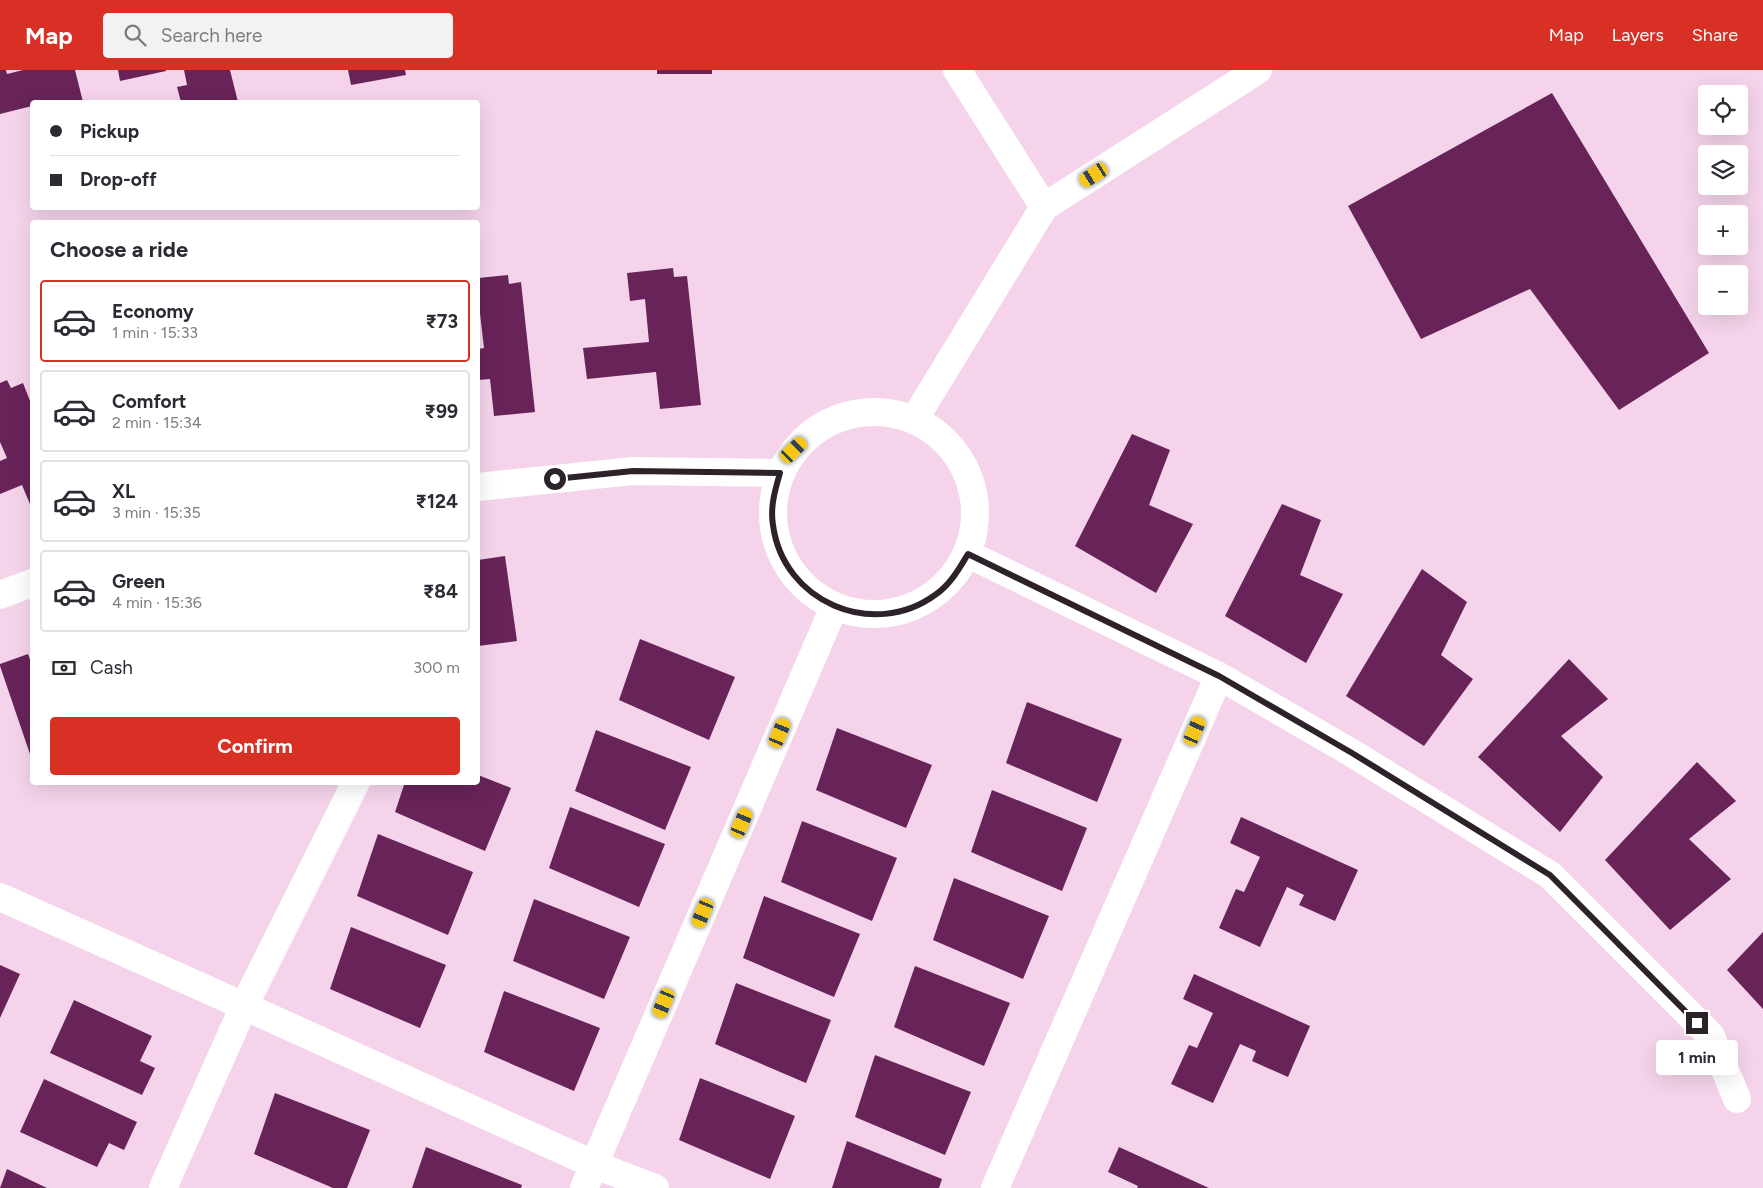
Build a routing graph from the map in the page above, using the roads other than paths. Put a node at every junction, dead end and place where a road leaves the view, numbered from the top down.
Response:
1 (957, 70) edge
2 (1258, 70) edge
3 (1044, 207) junction
4 (914, 420) junction
5 (780, 473) junction
6 (480, 487) edge
7 (968, 554) junction
8 (30, 584) edge
9 (0, 594) edge
10 (834, 607) junction
11 (1219, 676) junction
12 (354, 785) edge
13 (0, 897) edge
14 (244, 1006) junction
15 (1737, 1099) dead end
16 (590, 1176) edge
17 (163, 1188) edge
18 (655, 1188) edge
19 (995, 1188) edge

1 - 3 lane
2 - 3 lane
3 - 4 lane
4 - 5 lane
4 - 7 lane
5 - 6 lane
5 - 10 lane
7 - 10 lane
7 - 11 lane
8 - 9 lane
10 - 16 lane
11 - 15 lane
11 - 19 lane
12 - 14 lane
13 - 14 lane
14 - 16 lane
14 - 17 lane
16 - 18 lane

